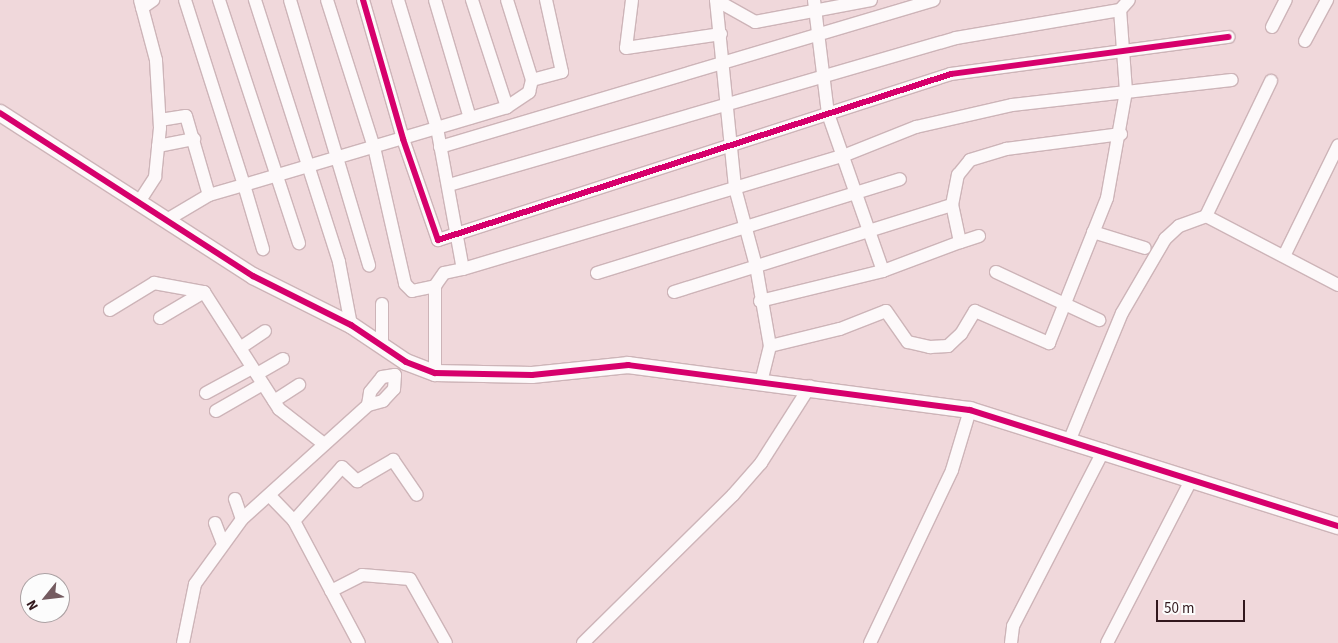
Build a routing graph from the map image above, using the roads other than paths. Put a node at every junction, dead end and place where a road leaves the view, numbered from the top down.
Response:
1 (153, 0) edge
2 (185, 0) edge
3 (219, 0) edge
4 (255, 0) edge
5 (290, 0) edge
6 (327, 0) edge
7 (363, 0) edge
8 (398, 0) edge
9 (435, 0) edge
10 (472, 0) edge
11 (507, 0) edge
12 (546, 0) edge
13 (632, 0) edge
14 (716, 0) edge
15 (871, 0) edge
16 (930, 0) edge
17 (1129, 0) edge
18 (1286, 0) edge
19 (1327, 0) edge
20 (141, 4) edge
21 (815, 4) edge
22 (1120, 10) junction
23 (1272, 27) dead end
24 (721, 34) junction
25 (822, 36) junction
26 (1229, 37) dead end
27 (1304, 41) dead end
28 (1123, 52) junction
29 (725, 60) junction
30 (823, 76) junction
31 (532, 80) junction
32 (1232, 80) dead end
33 (1270, 81) dead end
34 (1126, 91) junction
35 (728, 102) junction
36 (507, 107) junction
37 (0, 113) edge
38 (828, 114) junction
39 (470, 118) junction
40 (160, 120) junction
41 (437, 128) junction
42 (1121, 134) junction
43 (194, 139) junction
44 (403, 139) junction
45 (732, 142) junction
46 (158, 146) junction
47 (1338, 146) edge
48 (374, 147) junction
49 (440, 147) junction
50 (340, 156) junction
51 (843, 156) junction
52 (308, 166) junction
53 (275, 177) junction
54 (900, 179) dead end
55 (244, 185) junction
56 (449, 185) junction
57 (735, 188) junction
58 (857, 194) junction
59 (209, 195) junction
60 (139, 202) junction
61 (952, 205) junction
62 (1206, 216) junction
63 (165, 221) junction
64 (746, 227) junction
65 (871, 232) junction
66 (1094, 232) junction
67 (458, 233) junction
68 (979, 236) dead end
69 (960, 242) junction
70 (299, 244) dead end
71 (1145, 248) dead end
72 (263, 249) dead end
73 (1284, 256) junction
74 (369, 265) dead end
75 (756, 266) junction
76 (463, 269) junction
77 (883, 271) junction
78 (996, 272) dead end
79 (597, 273) dead end
80 (1338, 284) edge
81 (435, 286) junction
82 (204, 292) junction
83 (674, 292) dead end
84 (760, 301) junction
85 (382, 304) dead end
86 (1064, 307) junction
87 (110, 310) dead end
88 (160, 318) dead end
89 (1099, 320) dead end
90 (351, 325) junction
91 (265, 331) dead end
92 (382, 344) junction
93 (770, 346) junction
94 (240, 348) junction
95 (282, 359) dead end
96 (406, 362) junction
97 (435, 373) junction
98 (257, 375) junction
99 (761, 381) junction
100 (299, 385) dead end
101 (810, 386) junction
102 (206, 393) dead end
103 (274, 401) junction
104 (970, 410) junction
105 (216, 411) dead end
106 (1070, 439) junction
107 (324, 444) junction
108 (1104, 450) junction
109 (1191, 480) junction
110 (417, 495) dead end
111 (270, 496) junction
112 (235, 499) dead end
113 (242, 519) junction
114 (294, 522) junction
115 (215, 523) dead end
116 (1338, 526) edge
117 (223, 544) junction
118 (331, 591) junction
119 (183, 643) edge
120 (359, 643) edge
121 (446, 643) edge
122 (583, 643) edge
123 (870, 643) edge
124 (1011, 643) edge
125 (1107, 643) edge

1 - 20 street
2 - 55 street
3 - 53 street
4 - 52 street
5 - 50 street
6 - 48 street
7 - 44 street
8 - 41 street
9 - 39 street
10 - 36 street
11 - 31 street
12 - 31 street
13 - 24 street
14 - 21 street
14 - 24 street
15 - 21 street
16 - 25 street
17 - 22 street
18 - 23 street
19 - 27 street
20 - 40 street
21 - 25 street
22 - 28 street
22 - 30 street
24 - 29 street
25 - 29 street
25 - 30 street
26 - 28 street
28 - 34 street
28 - 38 street
29 - 35 street
29 - 49 street
30 - 35 street
30 - 38 street
31 - 36 street
32 - 34 street
33 - 62 street
34 - 42 street
34 - 51 street
35 - 45 street
35 - 56 street
36 - 39 street
37 - 60 street
38 - 45 street
38 - 51 street
39 - 41 street
40 - 43 street
40 - 46 street
41 - 44 street
41 - 49 street
42 - 61 street
42 - 66 street
43 - 46 street
43 - 59 street
44 - 48 street
44 - 67 street
45 - 57 street
45 - 67 street
46 - 60 street
47 - 73 street
48 - 50 street
48 - 81 street
49 - 56 street
50 - 52 street
50 - 74 street
51 - 57 street
51 - 58 street
52 - 53 street
52 - 90 street
53 - 55 street
53 - 70 street
54 - 58 street
55 - 59 street
55 - 72 street
56 - 67 street
57 - 64 street
57 - 76 street
58 - 64 street
58 - 65 street
59 - 63 street
60 - 63 street
61 - 65 street
61 - 69 street
62 - 73 street
62 - 106 street
63 - 90 street
64 - 75 street
64 - 79 street
65 - 75 street
65 - 77 street
66 - 71 street
66 - 86 street
67 - 76 street
68 - 69 street
69 - 77 street
73 - 80 street
75 - 83 street
75 - 84 street
76 - 81 street
77 - 84 street
78 - 86 street
81 - 97 street
82 - 87 street
82 - 88 street
82 - 94 street
84 - 93 street
85 - 92 street
86 - 89 street
86 - 93 street
90 - 92 street
91 - 94 street
92 - 96 street
93 - 99 street
94 - 98 street
95 - 98 street
96 - 97 street
96 - 107 street
97 - 99 street
98 - 102 street
98 - 103 street
98 - 105 street
99 - 101 street
100 - 103 street
101 - 104 street
101 - 122 street
103 - 107 street
104 - 106 street
104 - 123 street
106 - 108 street
107 - 111 street
108 - 109 street
108 - 124 street
109 - 116 street
109 - 125 street
110 - 114 street
111 - 113 street
111 - 114 street
112 - 113 street
113 - 117 street
114 - 118 street
115 - 117 street
117 - 119 street
118 - 120 street
118 - 121 street

